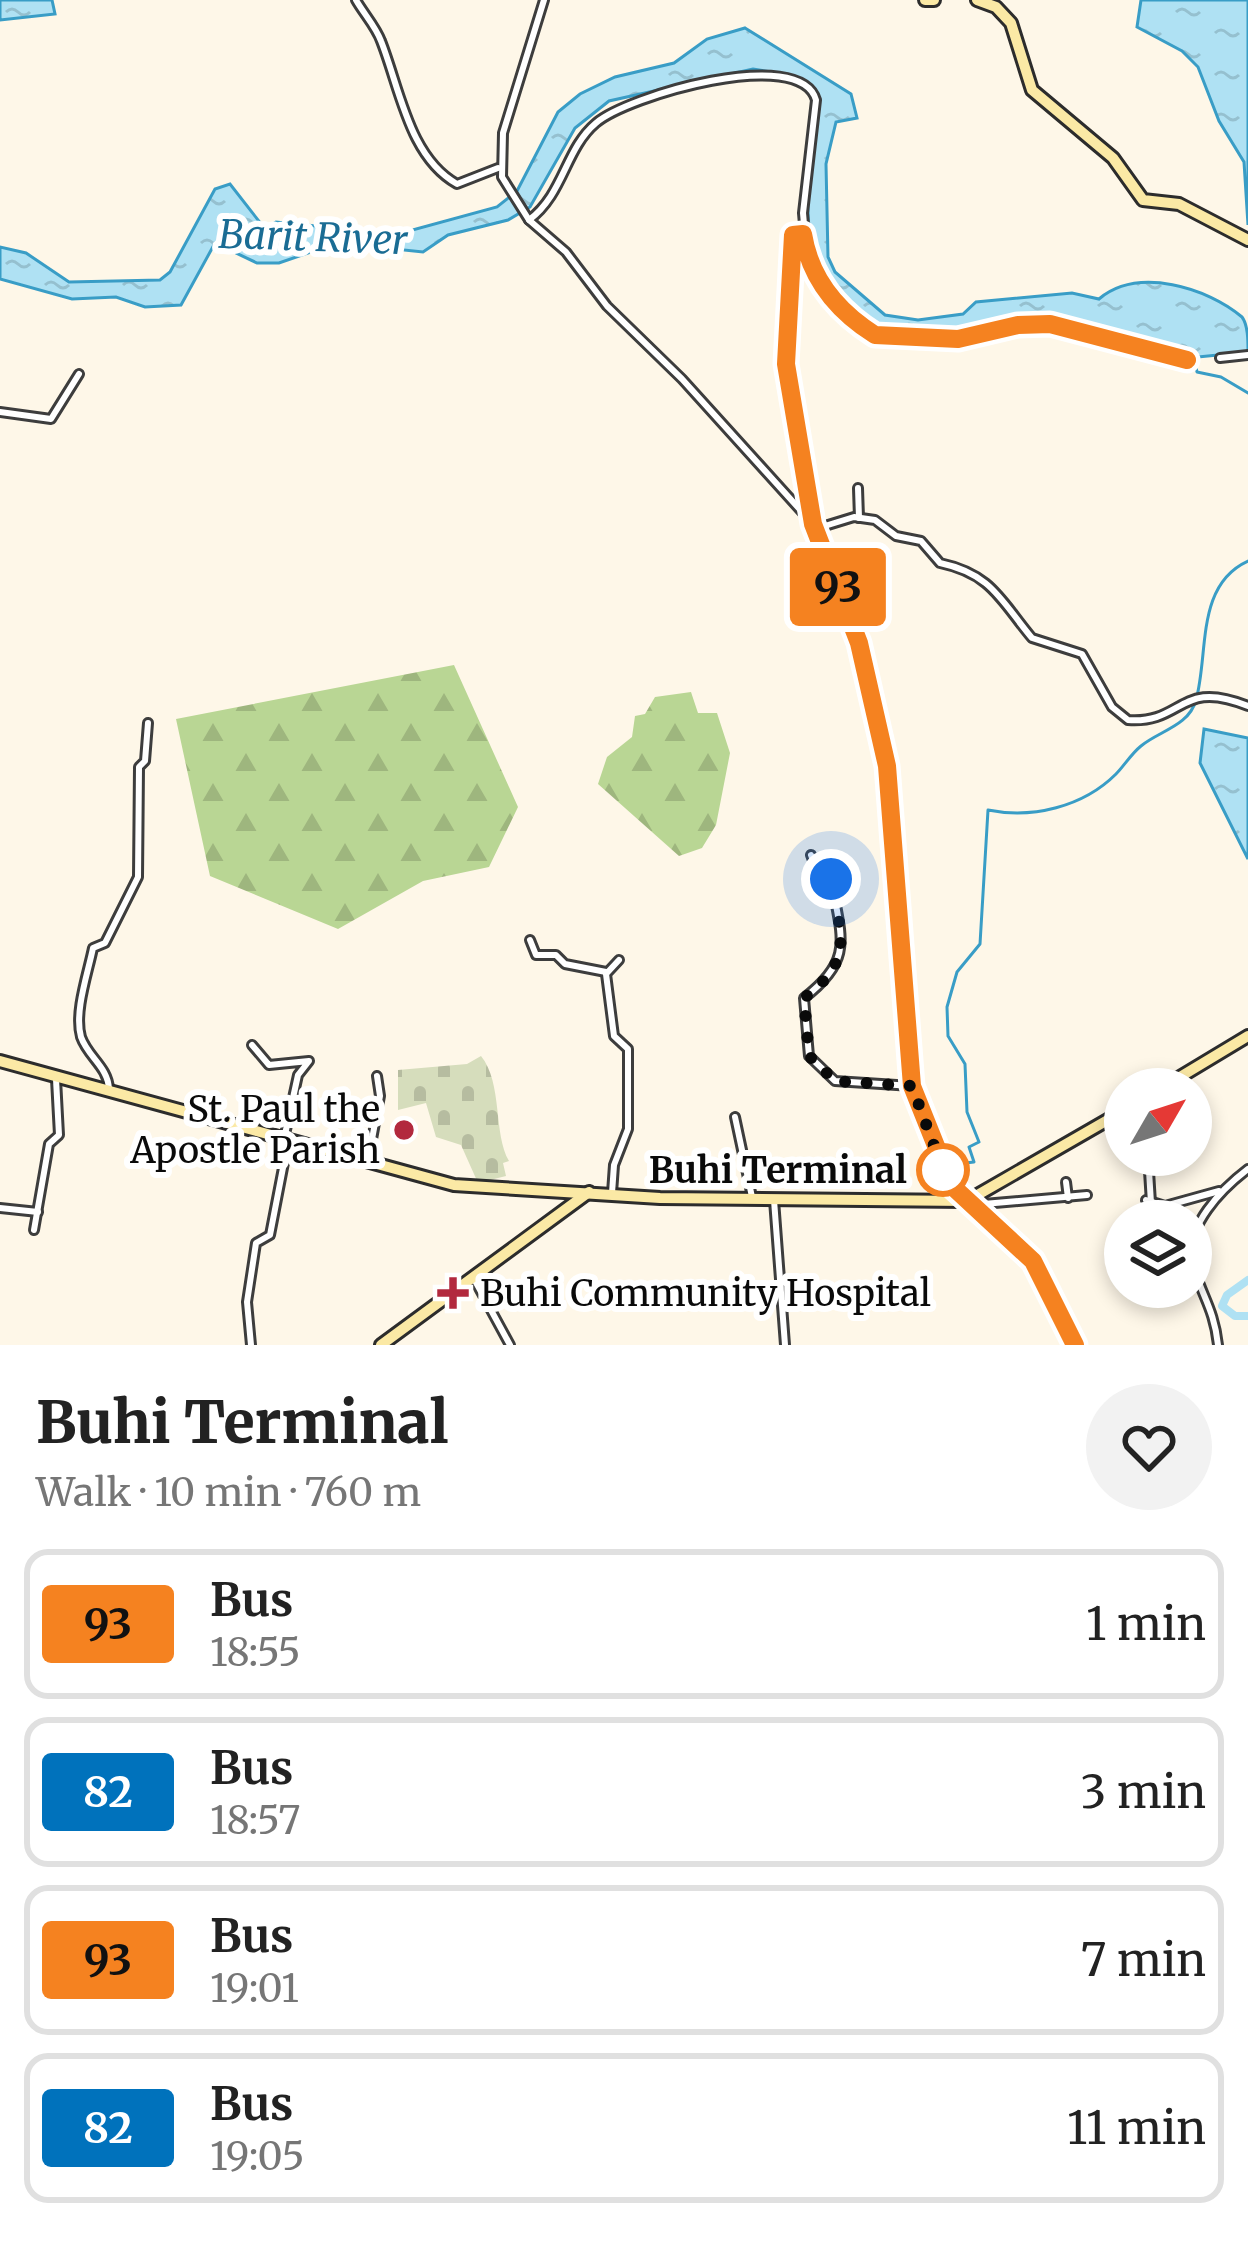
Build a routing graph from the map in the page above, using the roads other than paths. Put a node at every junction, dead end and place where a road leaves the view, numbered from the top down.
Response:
1 (356, 0) edge
2 (544, 0) edge
3 (977, 0) edge
4 (499, 167) junction
5 (529, 220) junction
6 (803, 234) junction
7 (1248, 240) edge
8 (1248, 355) edge
9 (1220, 358) dead end
10 (1187, 360) dead end
11 (79, 374) dead end
12 (0, 412) edge
13 (858, 488) dead end
14 (859, 518) junction
15 (814, 526) junction
16 (1248, 706) edge
17 (148, 723) dead end
18 (811, 855) dead end
19 (530, 940) dead end
20 (619, 960) dead end
21 (606, 972) junction
22 (1248, 1036) edge
23 (252, 1045) dead end
24 (0, 1061) edge
25 (1195, 1068) edge
26 (56, 1075) junction
27 (377, 1076) dead end
28 (912, 1086) junction
29 (109, 1090) junction
30 (735, 1117) dead end
31 (1104, 1123) edge
32 (286, 1140) junction
33 (368, 1163) junction
34 (1248, 1169) edge
35 (1149, 1176) edge
36 (1066, 1182) dead end
37 (1222, 1190) junction
38 (589, 1192) junction
39 (613, 1193) junction
40 (1087, 1195) dead end
41 (773, 1196) junction
42 (752, 1197) junction
43 (1068, 1198) junction
44 (970, 1203) junction
45 (0, 1208) edge
46 (38, 1212) junction
47 (34, 1230) dead end
48 (473, 1277) junction
49 (251, 1345) edge
50 (381, 1345) edge
51 (510, 1345) edge
52 (785, 1345) edge
53 (1075, 1345) edge
54 (1218, 1345) edge

1 - 4 street
2 - 4 street
3 - 7 main road
4 - 5 street
5 - 6 street
5 - 15 street
6 - 10 street
6 - 15 street
8 - 9 street
11 - 12 street
13 - 14 street
14 - 15 street
14 - 16 street
15 - 28 street
17 - 29 street
18 - 28 street
19 - 21 street
20 - 21 street
21 - 39 street
22 - 25 main road
23 - 32 street
24 - 26 main road
26 - 29 main road
26 - 46 street
27 - 33 street
28 - 44 street
29 - 32 main road
30 - 42 street
31 - 44 main road
32 - 33 main road
32 - 49 street
33 - 38 main road
34 - 37 street
35 - 37 street
36 - 43 street
37 - 54 street
38 - 39 main road
38 - 48 main road
39 - 42 main road
40 - 43 street
41 - 42 main road
41 - 44 main road
41 - 52 street
43 - 44 street
44 - 53 street
45 - 46 street
46 - 47 street
48 - 50 main road
48 - 51 street

